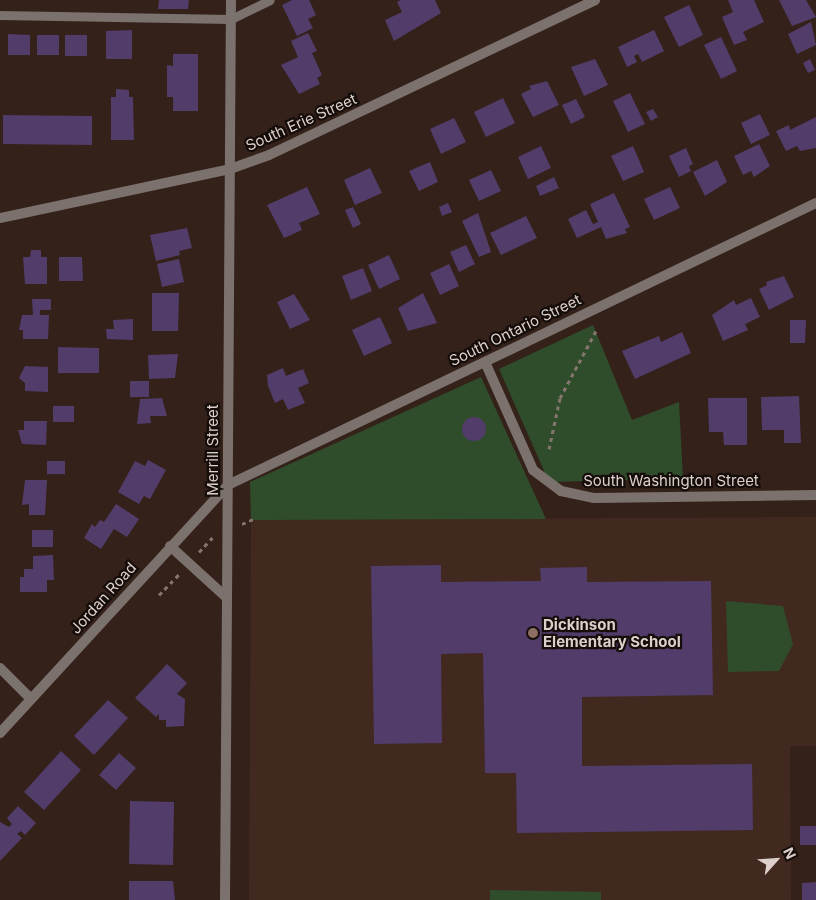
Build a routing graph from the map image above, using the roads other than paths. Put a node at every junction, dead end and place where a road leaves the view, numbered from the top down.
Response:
1 (231, 0) edge
2 (270, 0) edge
3 (595, 0) edge
4 (0, 15) edge
5 (231, 19) junction
6 (230, 169) junction
7 (816, 203) edge
8 (0, 218) edge
9 (485, 362) junction
10 (228, 485) junction
11 (816, 495) edge
12 (170, 546) junction
13 (227, 598) junction
14 (0, 668) edge
15 (31, 699) junction
16 (0, 732) edge
17 (225, 900) edge

1 - 5 street, Merrill Street
2 - 5 lane
3 - 6 street, South Erie Street
4 - 5 lane
5 - 6 street, Merrill Street
6 - 8 street, South Erie Street
6 - 10 street, Merrill Street
7 - 9 street, South Ontario Street
9 - 10 street, South Ontario Street
9 - 11 street, South Washington Street
10 - 12 street, Jordan Road
10 - 13 street, Merrill Street
12 - 13 street
12 - 15 street, Jordan Road
13 - 17 street, Merrill Street
14 - 15 street
15 - 16 street, Jordan Road

